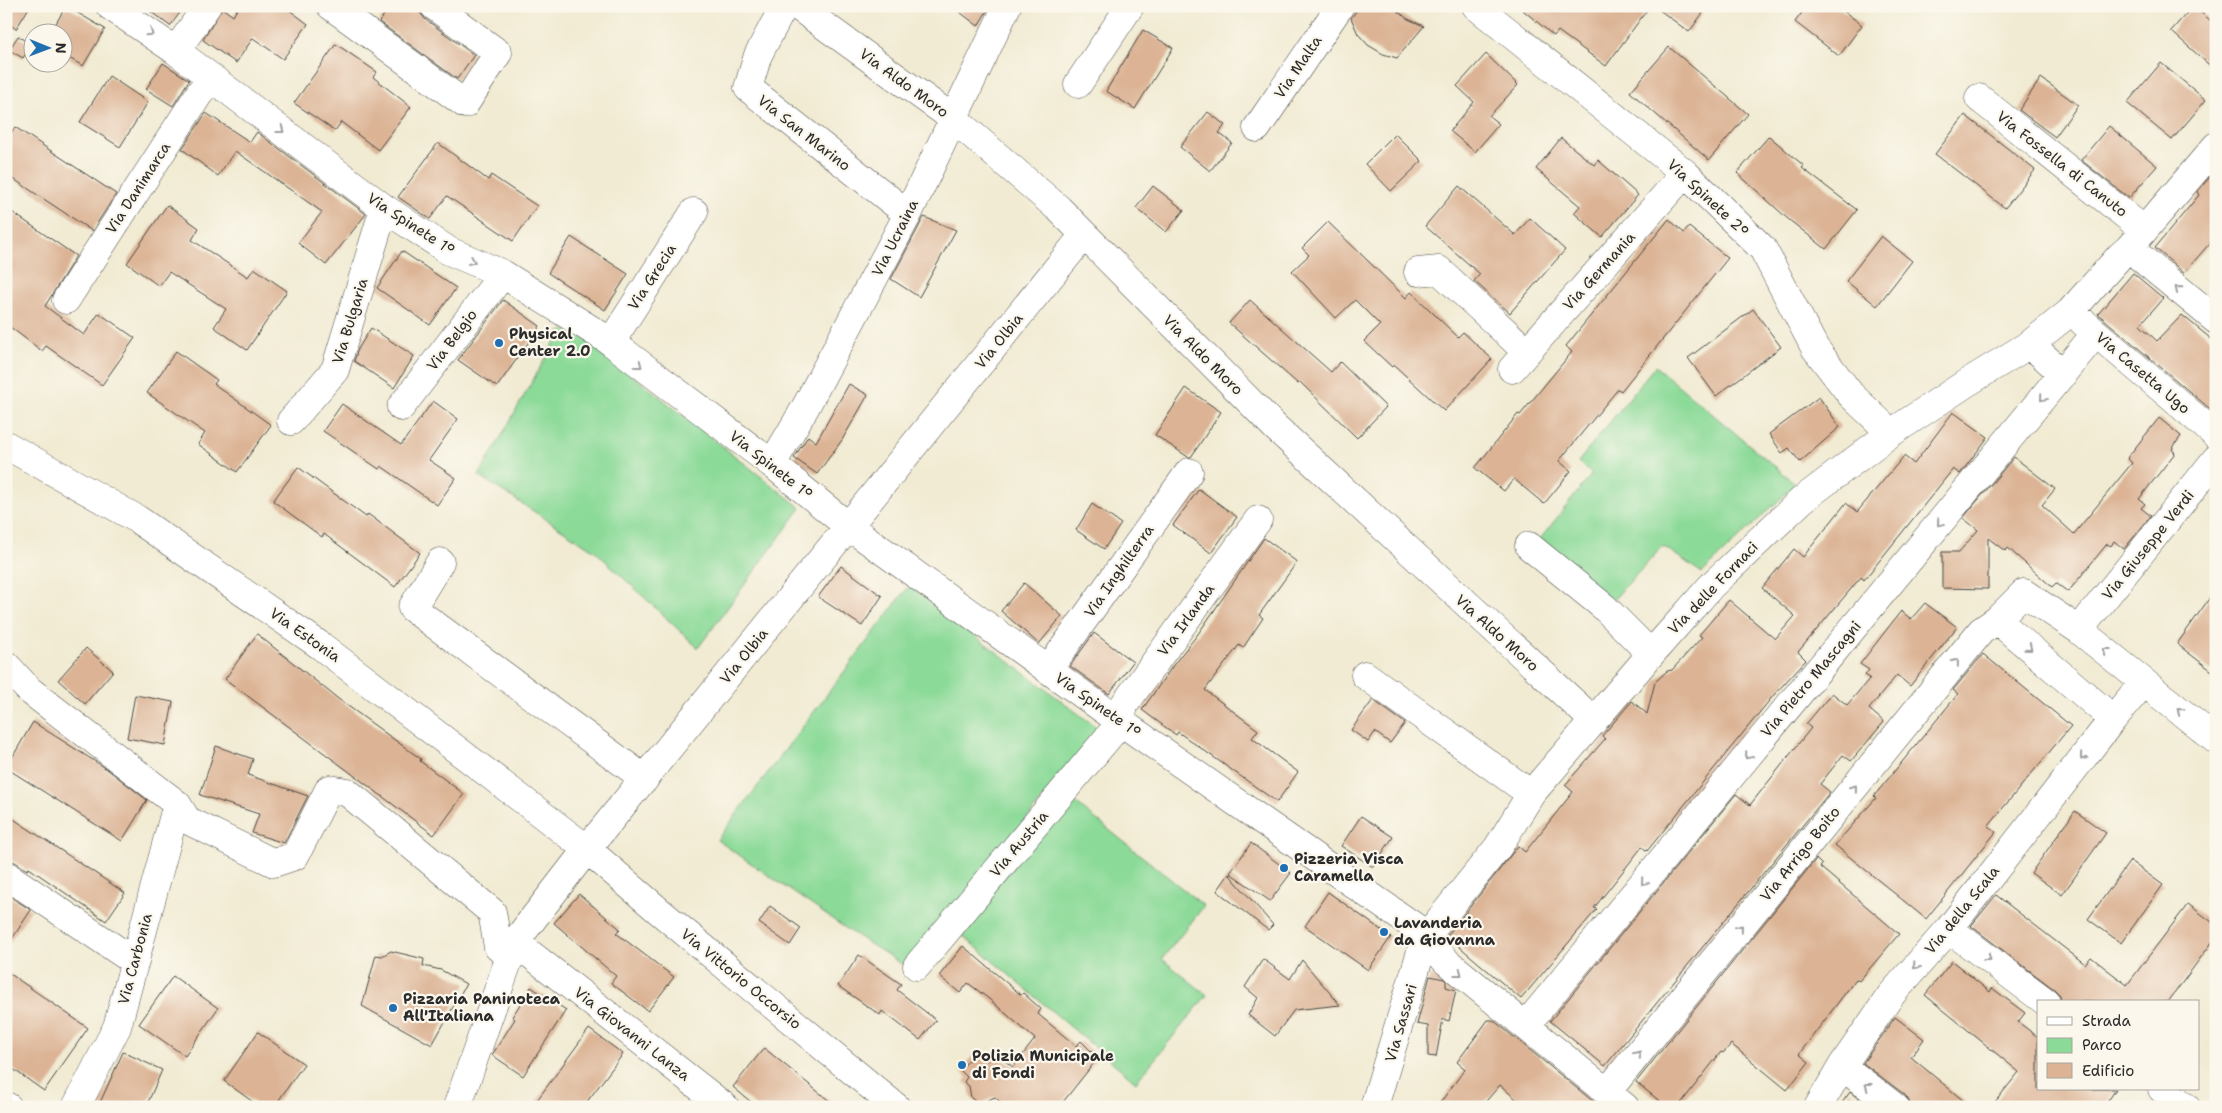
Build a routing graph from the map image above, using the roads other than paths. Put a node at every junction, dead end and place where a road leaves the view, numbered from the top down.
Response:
1 (110, 6) edge
2 (207, 6) edge
3 (331, 6) edge
4 (434, 6) edge
5 (784, 6) edge
6 (797, 6) edge
7 (1007, 6) edge
8 (1130, 6) edge
9 (1340, 6) edge
10 (1476, 6) edge
11 (176, 51) junction
12 (210, 78) junction
13 (1078, 84) dead end
14 (1978, 98) dead end
15 (954, 119) junction
16 (1257, 128) dead end
17 (2216, 146) edge
18 (1685, 174) junction
19 (384, 208) junction
20 (694, 212) dead end
21 (908, 214) junction
22 (1084, 235) junction
23 (2137, 239) junction
24 (1418, 272) dead end
25 (503, 274) junction
26 (66, 300) dead end
27 (2070, 312) junction
28 (2216, 320) edge
29 (2096, 333) junction
30 (611, 342) junction
31 (2030, 344) junction
32 (2063, 374) junction
33 (401, 407) dead end
34 (292, 421) dead end
35 (1892, 433) junction
36 (2216, 435) edge
37 (6, 445) edge
38 (2216, 459) edge
39 (772, 464) junction
40 (1189, 472) dead end
41 (1258, 520) dead end
42 (848, 526) junction
43 (1528, 546) dead end
44 (440, 562) dead end
45 (1998, 620) junction
46 (2080, 630) junction
47 (1651, 654) junction
48 (6, 665) edge
49 (1048, 670) junction
50 (1364, 675) dead end
51 (2144, 682) junction
52 (2113, 719) junction
53 (1594, 721) junction
54 (1121, 722) junction
55 (2216, 740) edge
56 (645, 779) junction
57 (1531, 794) junction
58 (176, 804) junction
59 (587, 849) junction
60 (6, 875) edge
61 (1949, 929) junction
62 (1426, 938) junction
63 (512, 950) junction
64 (135, 962) junction
65 (917, 966) dead end
66 (2043, 1000) edge
67 (1526, 1025) junction
68 (1842, 1066) junction
69 (2163, 1090) edge
70 (1616, 1099) edge
71 (1377, 1105) edge
72 (76, 1107) edge
73 (456, 1107) edge
74 (726, 1107) edge
75 (896, 1107) edge
76 (1818, 1107) edge
77 (1895, 1107) edge
78 (2186, 1107) edge

1 -> 11 street, Via Spinete 1°
2 - 11 street
3 - 4 street
5 - 21 street, Via San Marino
6 - 15 street, Via Aldo Moro
7 - 15 street, Via Ucraina
8 - 13 street
9 - 16 street, Via Malta
10 - 18 street, Via Spinete 2°
11 - 12 street, Via Spinete 1°
12 -> 19 street, Via Spinete 1°
12 - 26 street, Via Danimarca
14 - 23 street, Via Fossella di Canuto
15 - 21 street, Via Ucraina
15 - 22 street, Via Aldo Moro
17 - 23 street, Via delle Fornaci
18 - 24 street, Via Germania
18 - 35 street, Via Spinete 2°
19 -> 25 street, Via Spinete 1°
19 - 34 street, Via Bulgaria
20 - 30 street, Via Grecia
21 - 39 street, Via Ucraina
22 - 42 street, Via Olbia
22 - 53 street, Via Aldo Moro
23 - 27 street, Via delle Fornaci
28 -> 23 street, Via Fossella di Canuto
25 - 30 street, Via Spinete 1°
25 - 33 street, Via Belgio
27 - 29 street, Via Casetta Ugo
27 - 31 street, Via delle Fornaci
29 - 32 street, Via Pietro Mascagni
29 - 36 street, Via Casetta Ugo
30 -> 39 street, Via Spinete 1°
31 - 32 street
31 - 35 street, Via delle Fornaci
32 -> 67 street, Via Pietro Mascagni
35 - 47 street, Via delle Fornaci
37 - 59 street, Via Estonia
38 - 46 street, Via Giuseppe Verdi
39 - 42 street, Via Spinete 1°
40 - 49 street, Via Inghilterra
41 - 54 street, Via Irlanda
42 - 49 street, Via Spinete 1°
42 - 56 street, Via Olbia
43 - 47 street
44 - 56 street
45 - 46 street, Via Arrigo Boito
45 -> 52 street
70 -> 45 street, Via Arrigo Boito
51 -> 46 street
47 - 53 street, Via delle Fornaci
48 - 58 street
49 - 54 street, Via Spinete 1°
50 - 57 street
51 - 52 street, Via della Scala
55 -> 51 street
52 -> 61 street, Via della Scala
53 - 57 street, Via delle Fornaci
54 - 62 street, Via Spinete 1°
54 - 65 street, Via Austria
56 - 59 street, Via Olbia
57 - 62 street, Via delle Fornaci
58 - 63 street, Via Giovanni Lanza
58 - 64 street, Via Carbonia
59 - 63 street, Via Olbia
59 - 75 street, Via Vittorio Occorsio
60 - 64 street
61 -> 66 street
61 -> 68 street, Via della Scala
62 -> 67 street, Via Spinete 1°
62 - 71 street, Via Sassari
63 - 73 street, Via Olbia
63 - 74 street, Via Giovanni Lanza
64 - 72 street, Via Carbonia
67 - 70 street, Via Spinete 1°
68 - 76 street, Via della Scala
77 -> 68 street
69 - 78 street

